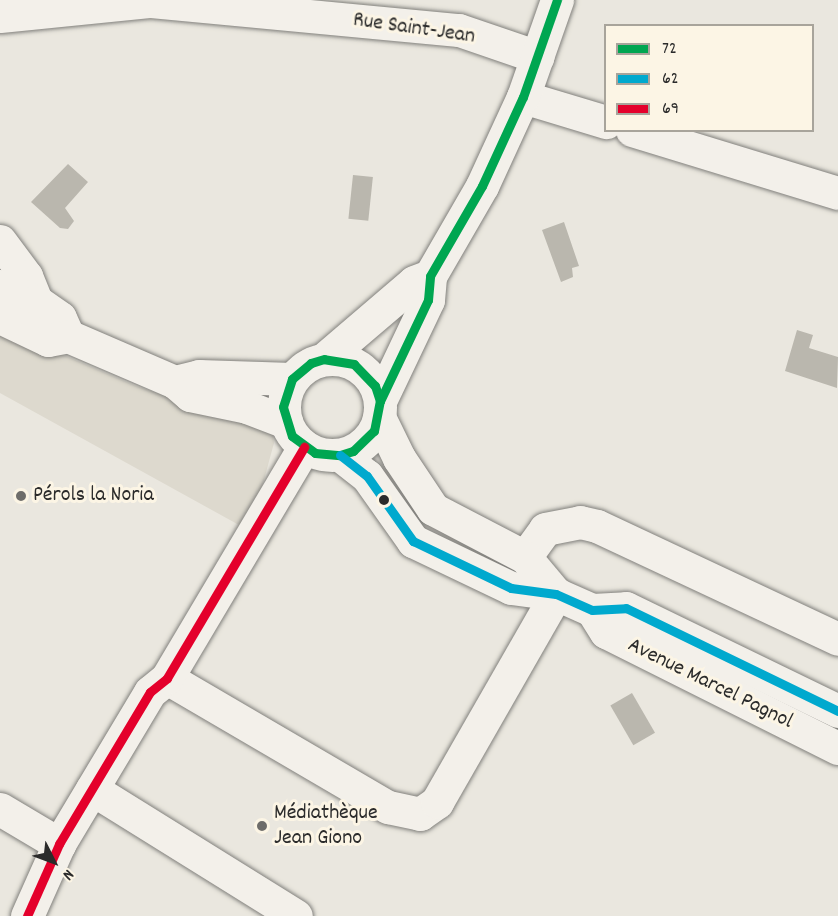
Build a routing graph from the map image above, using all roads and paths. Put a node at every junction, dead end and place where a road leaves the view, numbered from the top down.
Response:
1 (557, 0) edge
2 (0, 16) edge
3 (538, 57) junction
4 (523, 97) junction
5 (604, 121) edge
6 (638, 132) edge
7 (838, 194) edge
8 (0, 241) edge
9 (430, 276) junction
10 (0, 286) edge
11 (36, 301) junction
12 (0, 317) edge
13 (68, 336) junction
14 (324, 359) junction
15 (292, 379) junction
16 (175, 382) junction
17 (379, 409) junction
18 (295, 434) junction
19 (339, 455) junction
20 (525, 556) junction
21 (556, 594) junction
22 (592, 610) junction
23 (838, 639) edge
24 (167, 678) junction
25 (838, 711) edge
26 (838, 748) edge
27 (92, 789) junction
28 (0, 808) edge
29 (59, 844) junction
30 (38, 912) edge
31 (296, 916) edge

1 - 3 street
2 - 3 street, Rue Saint-Jean
3 - 4 street
4 - 5 street
4 - 9 street
6 - 7 street
8 - 11 street
9 - 14 street
9 - 17 street
10 - 11 street
11 - 13 street
12 - 13 street
13 - 16 street
14 - 15 street
14 - 17 street
15 - 16 street
15 - 18 street
16 - 18 street
17 - 19 street
17 - 20 street, Avenue Marcel Pagnol
18 - 19 street
18 - 24 street
19 - 21 street, Avenue Marcel Pagnol
20 - 21 street, Avenue Marcel Pagnol
20 - 23 street
21 - 22 street, Avenue Marcel Pagnol
21 - 24 street
22 - 25 street, Avenue Marcel Pagnol
22 - 26 street, Avenue Marcel Pagnol
24 - 27 street
27 - 29 street
27 - 31 street
28 - 29 street
29 - 30 street

